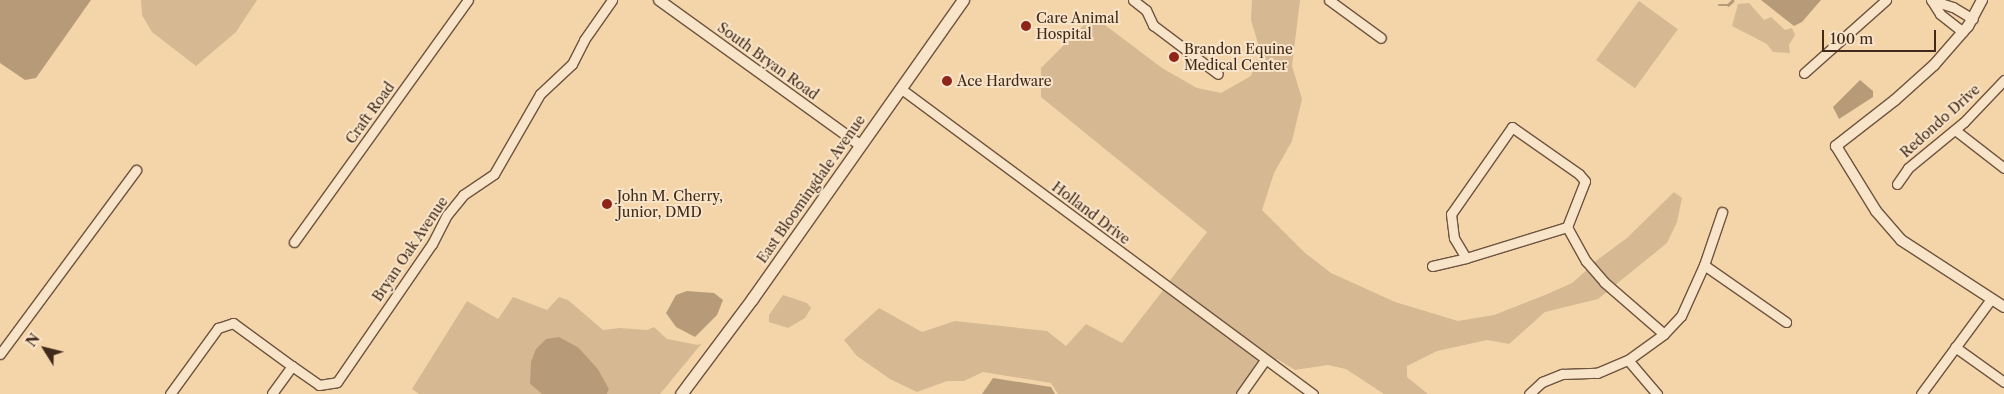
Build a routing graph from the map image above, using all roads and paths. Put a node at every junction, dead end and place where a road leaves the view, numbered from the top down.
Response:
1 (468, 0) edge
2 (612, 0) edge
3 (660, 0) edge
4 (963, 0) edge
5 (1133, 0) edge
6 (1329, 0) edge
7 (1886, 0) edge
8 (1931, 0) edge
9 (1988, 0) edge
10 (1981, 4) edge
11 (1973, 19) junction
12 (1964, 32) junction
13 (1381, 38) dead end
14 (1804, 73) dead end
15 (1218, 74) dead end
16 (2004, 80) edge
17 (900, 88) junction
18 (1955, 130) junction
19 (860, 145) junction
20 (2004, 168) edge
21 (136, 170) dead end
22 (1897, 184) dead end
23 (1722, 212) dead end
24 (1567, 227) junction
25 (294, 242) dead end
26 (1466, 258) junction
27 (1432, 266) dead end
28 (1704, 266) junction
29 (1991, 299) junction
30 (2004, 307) edge
31 (1786, 322) dead end
32 (1664, 334) junction
33 (1955, 347) junction
34 (0, 354) edge
35 (1265, 360) junction
36 (1628, 360) junction
37 (292, 366) junction
38 (2004, 382) edge
39 (170, 394) edge
40 (272, 394) edge
41 (681, 394) edge
42 (1241, 394) edge
43 (1313, 394) edge
44 (1529, 394) edge
45 (1657, 394) edge
46 (1921, 394) edge

1 - 25 street, Craft Road
2 - 37 street, Bryan Oak Avenue
3 - 19 street, South Bryan Road
4 - 17 main road, East Bloomingdale Avenue
5 - 15 street
6 - 13 street
7 - 14 street
8 - 11 street
8 - 12 street
9 - 10 street
10 - 11 street
11 - 12 street
12 - 29 street
16 - 18 street, Redondo Drive
17 - 19 main road, East Bloomingdale Avenue
17 - 35 street, Holland Drive
18 - 20 street
18 - 22 street, Redondo Drive
19 - 41 main road, East Bloomingdale Avenue
21 - 34 street
23 - 28 street
24 - 26 street
24 - 26 street
24 - 32 street
26 - 27 street
28 - 31 street
28 - 32 street
29 - 30 street
29 - 33 street
32 - 36 street
33 - 38 street
33 - 46 street
35 - 42 street
35 - 43 street, Holland Drive
36 - 44 street
36 - 45 street
37 - 39 street, Bryan Oak Avenue
37 - 40 street

